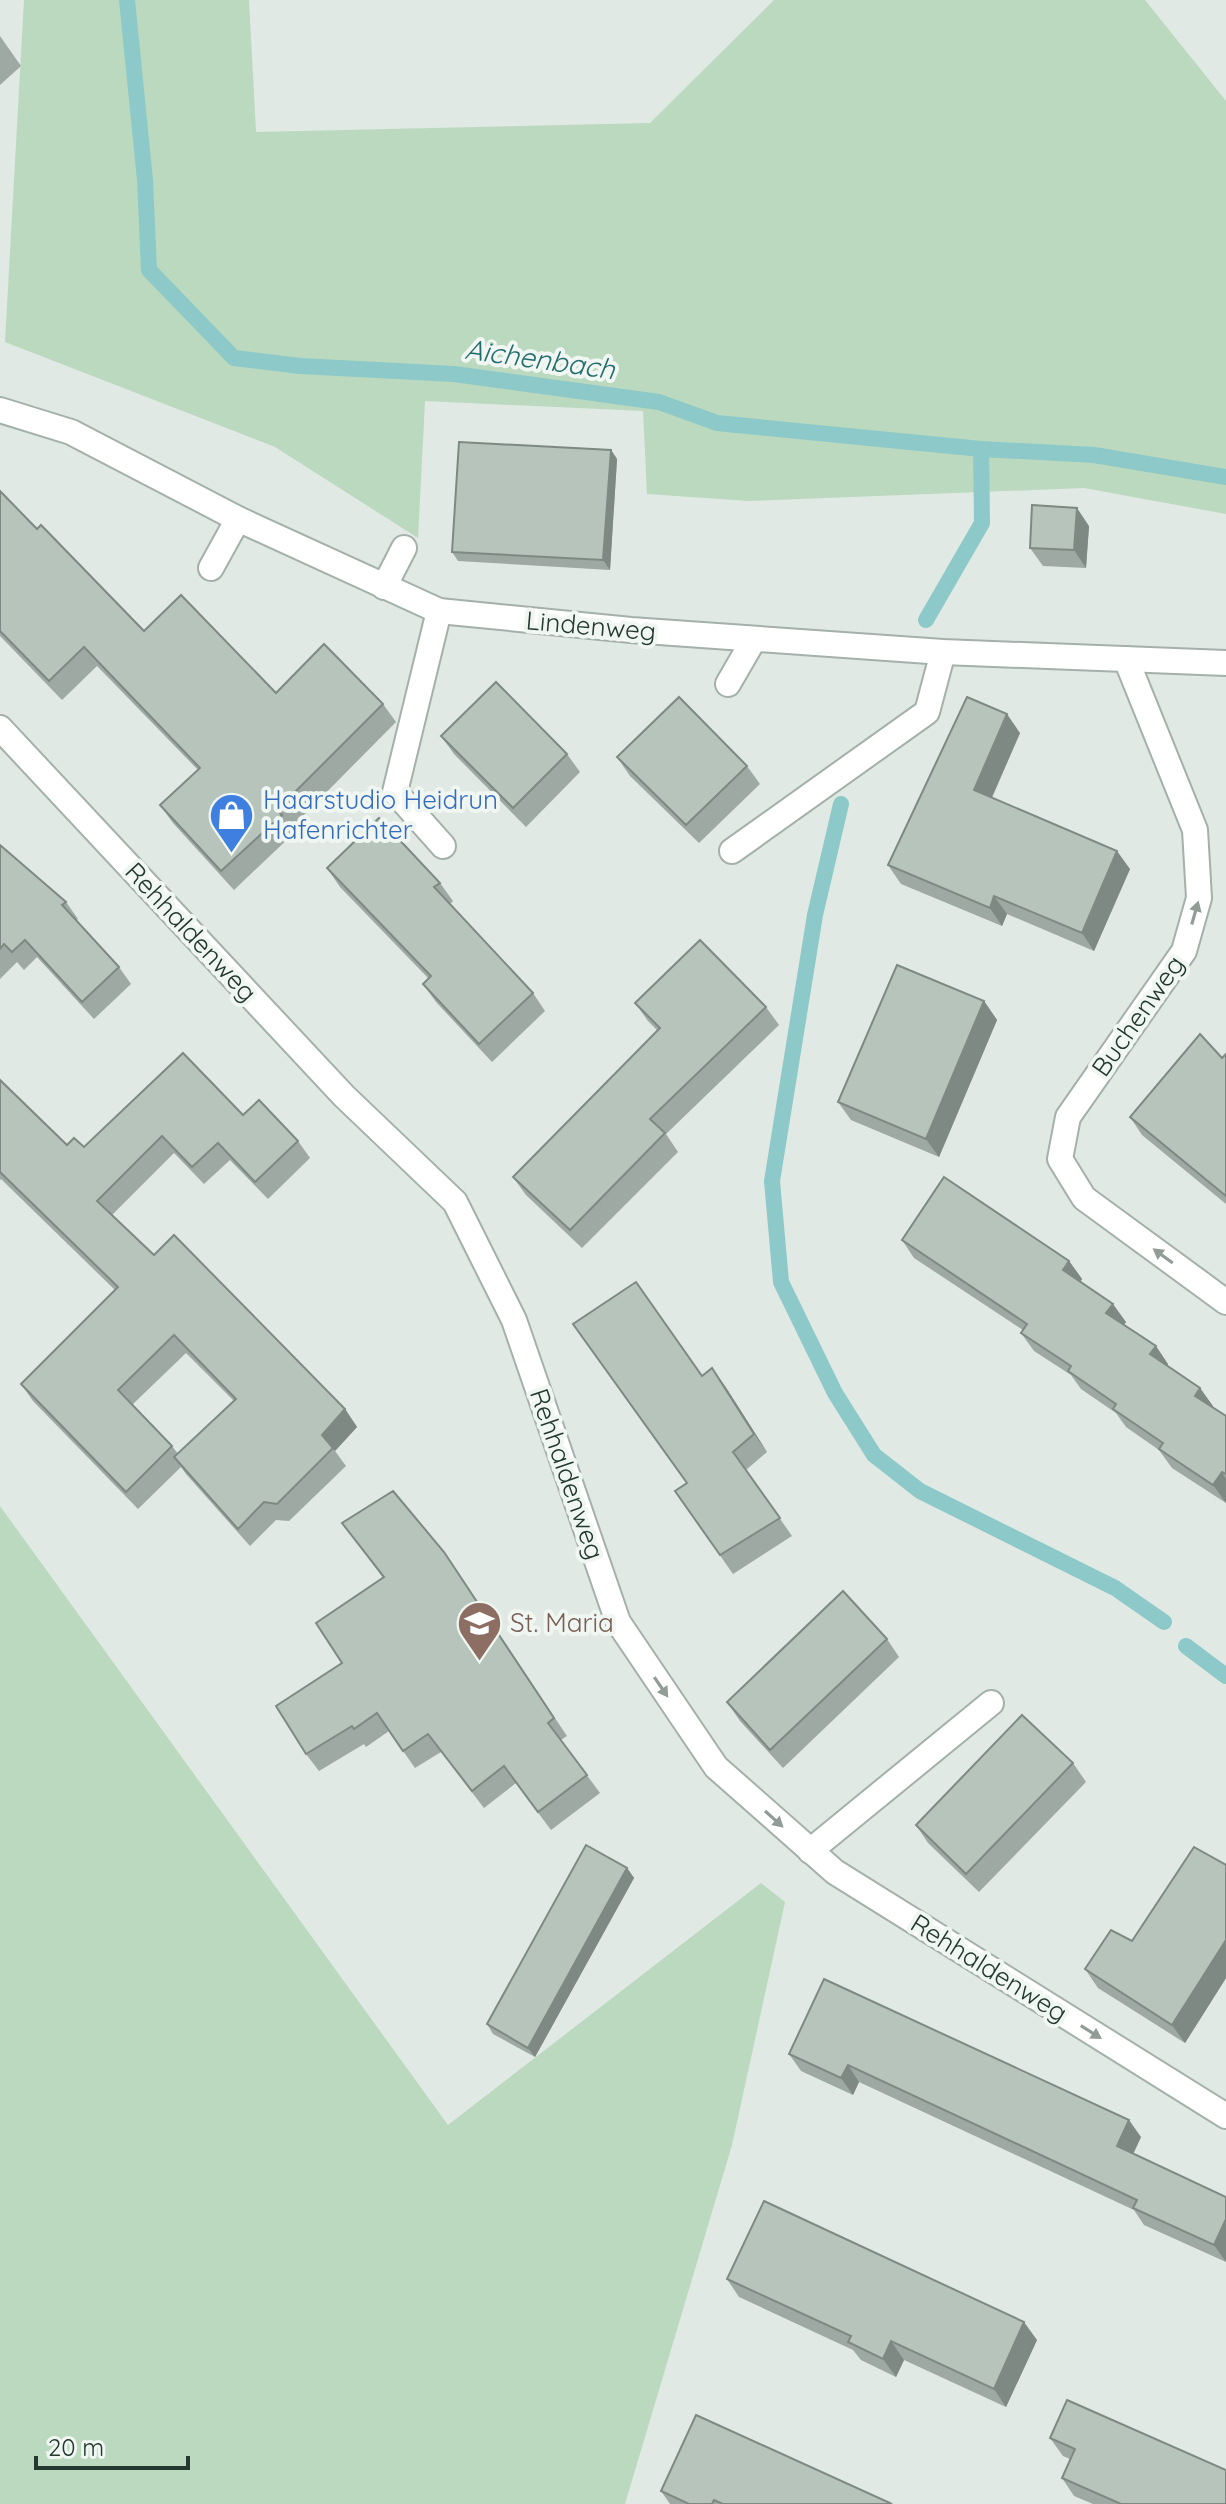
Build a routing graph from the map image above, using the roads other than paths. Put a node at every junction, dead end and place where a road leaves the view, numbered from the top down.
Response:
1 (0, 410) edge
2 (238, 519) junction
3 (404, 548) dead end
4 (211, 568) dead end
5 (384, 587) junction
6 (439, 611) junction
7 (754, 639) junction
8 (943, 652) junction
9 (1126, 659) junction
10 (1226, 663) edge
11 (728, 684) dead end
12 (0, 728) edge
13 (443, 846) dead end
14 (732, 851) dead end
15 (1226, 1302) edge
16 (991, 1703) dead end
17 (810, 1851) junction
18 (1226, 2116) edge

1 - 2 street, Lindenweg
2 - 4 street
2 - 5 street, Lindenweg
3 - 5 street
5 - 6 street, Lindenweg
6 - 7 street, Lindenweg
6 - 13 street
7 - 8 street, Lindenweg
7 - 11 street
8 - 9 street, Lindenweg
8 - 14 street
9 - 10 street, Lindenweg
15 -> 9 street, Buchenweg
12 -> 17 street, Rehhaldenweg
16 - 17 street
17 -> 18 street, Rehhaldenweg

